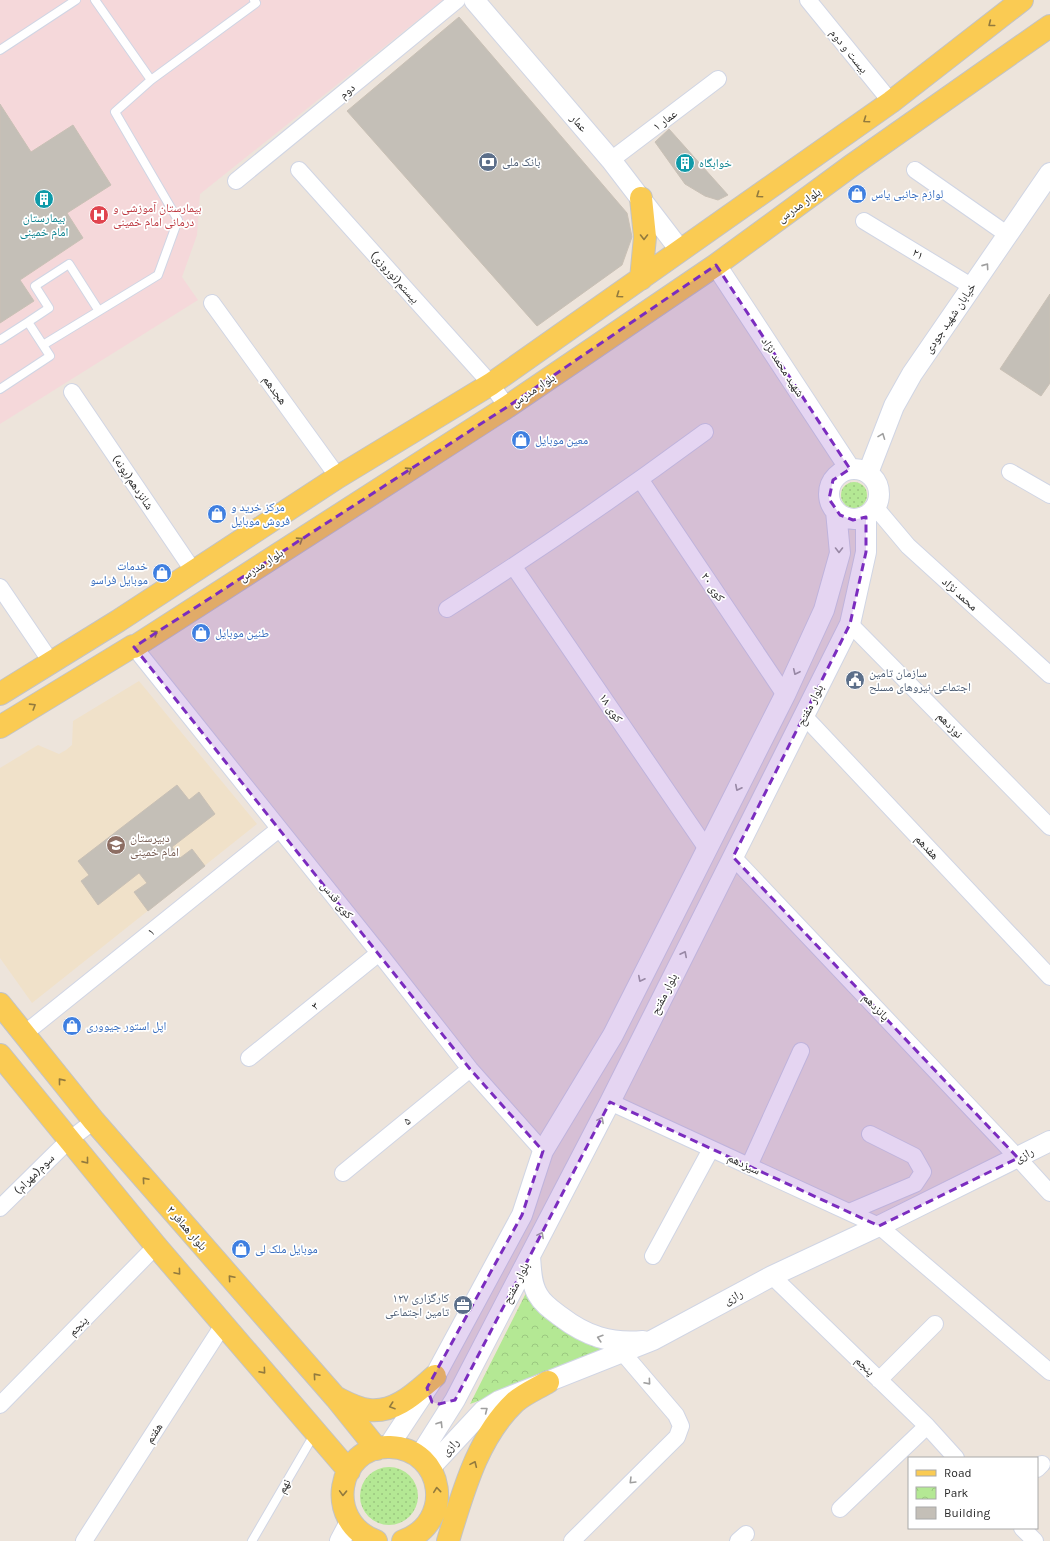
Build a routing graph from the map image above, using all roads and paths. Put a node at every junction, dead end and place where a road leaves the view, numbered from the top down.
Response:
1 (76, 0) edge
2 (95, 0) edge
3 (254, 0) edge
4 (457, 0) edge
5 (475, 0) edge
6 (808, 0) edge
7 (1022, 0) edge
8 (1050, 26) edge
9 (0, 50) edge
10 (718, 79) dead end
11 (151, 80) junction
12 (891, 102) junction
13 (909, 125) junction
14 (611, 160) junction
15 (299, 170) dead end
16 (915, 170) dead end
17 (1050, 174) edge
18 (236, 181) dead end
19 (641, 198) junction
20 (864, 221) dead end
21 (1008, 234) junction
22 (680, 250) junction
23 (716, 265) junction
24 (642, 279) junction
25 (971, 286) junction
26 (212, 303) dead end
27 (99, 311) junction
28 (28, 322) junction
29 (0, 340) edge
30 (43, 345) junction
31 (490, 384) junction
32 (0, 389) edge
33 (72, 392) dead end
34 (506, 407) junction
35 (705, 432) dead end
36 (859, 471) junction
37 (1010, 472) dead end
38 (338, 477) junction
39 (640, 479) junction
40 (1050, 495) edge
41 (836, 511) junction
42 (871, 513) junction
43 (514, 567) junction
44 (194, 572) junction
45 (0, 587) edge
46 (447, 609) dead end
47 (118, 621) junction
48 (850, 624) junction
49 (133, 646) junction
50 (51, 662) junction
51 (1049, 672) edge
52 (0, 694) edge
53 (785, 694) junction
54 (804, 716) junction
55 (0, 727) edge
56 (1050, 827) edge
57 (279, 829) junction
58 (707, 849) junction
59 (733, 857) junction
60 (677, 908) junction
61 (701, 920) junction
62 (380, 953) junction
63 (1050, 977) edge
64 (0, 1004) edge
65 (24, 1034) junction
66 (801, 1052) dead end
67 (0, 1054) edge
68 (249, 1058) dead end
69 (470, 1069) junction
70 (610, 1102) junction
71 (94, 1121) junction
72 (870, 1134) dead end
73 (68, 1140) junction
74 (1050, 1141) edge
75 (711, 1149) junction
76 (543, 1151) junction
77 (1018, 1158) junction
78 (749, 1166) junction
79 (343, 1173) dead end
80 (1050, 1193) edge
81 (0, 1208) edge
82 (848, 1212) junction
83 (879, 1226) junction
84 (156, 1246) junction
85 (530, 1256) junction
86 (653, 1256) dead end
87 (772, 1276) junction
88 (935, 1324) dead end
89 (223, 1325) junction
90 (653, 1340) junction
91 (623, 1353) junction
92 (1050, 1372) edge
93 (879, 1380) junction
94 (431, 1382) junction
95 (548, 1382) junction
96 (336, 1398) junction
97 (455, 1400) junction
98 (0, 1405) edge
99 (927, 1426) junction
100 (316, 1431) junction
101 (382, 1448) junction
102 (955, 1457) edge
103 (424, 1463) junction
104 (349, 1471) junction
105 (840, 1509) dead end
106 (431, 1520) junction
107 (350, 1522) junction
108 (1023, 1529) edge
109 (84, 1541) edge
110 (252, 1541) edge
111 (340, 1541) edge
112 (376, 1541) edge
113 (403, 1541) edge
114 (438, 1541) edge
115 (448, 1541) edge
116 (572, 1541) edge
117 (1035, 1541) edge

1 - 9 lane
2 - 11 lane
3 - 11 lane
4 - 18 street, دوم
5 - 14 street, عمار
6 - 12 street, بیست و دوم
7 -> 12 main road
8 - 13 main road, بلوار مدرس
10 - 14 street, عمار ۱
11 - 27 lane
12 - 13 main road
12 -> 22 main road
13 - 23 main road, بلوار مدرس
14 - 19 street, عمار
15 - 31 street, بیستم(نوروزی)
16 - 21 street
17 - 21 street, خیابان شهید جودی
19 - 22 street, عمار
19 -> 24 main road
20 - 25 street, ۲۱
25 -> 21 street, خیابان شهید جودی
22 - 24 main road
23 - 34 main road, بلوار مدرس
23 - 36 street, شهید محمد نژاد
24 -> 31 main road
36 -> 25 street, خیابان شهید جودی
26 - 38 street, هجدهم
27 - 28 lane
27 - 30 lane
28 - 29 lane
28 - 30 lane
30 - 32 lane
31 - 34 street, بیستم(نوروزی)
31 - 38 main road
33 - 44 street, شانزدهم(پونه)
49 -> 34 main road, بلوار مدرس
35 - 39 street
36 - 41 street
36 - 42 street
37 - 40 street
38 - 44 main road
39 - 43 street
39 - 53 street, کوی ۲۰
41 - 42 street
41 -> 53 street
42 - 48 street, بلوار مفتح
42 - 51 street, محمد نژاد
43 - 46 street
43 - 58 street, کوی ۱۸
44 - 47 main road
45 - 50 street
47 - 49 main road
47 - 50 main road
48 - 54 street, بلوار مفتح
48 - 56 street, نوزدهم
55 -> 49 main road, بلوار مدرس
49 - 57 street, کوی قدس
50 - 52 main road
53 -> 58 street
54 - 59 street, بلوار مفتح
54 - 63 street, هفدهم
57 - 62 street, کوی قدس
57 - 65 street, ۱
58 - 60 street
59 - 61 street, بلوار مفتح
59 - 77 street, پانزدهم
60 - 61 street
60 -> 76 street
70 -> 61 street, بلوار مفتح
62 - 68 street, ۳
62 - 69 street, کوی قدس
64 - 65 main road, بلوار همافر ۲
71 -> 65 main road, بلوار همافر ۲
66 - 78 street
67 - 73 main road
69 - 76 street, کوی قدس
69 - 79 street, ۵
70 - 75 street, سیزدهم
85 -> 70 street, بلوار مفتح
71 - 73 street, سوم(مهرام)
96 -> 71 main road, بلوار همافر ۲
72 - 82 street
73 - 81 street, سوم(مهرام)
73 -> 84 main road
74 - 77 street, رازی
75 - 78 street, سیزدهم
75 - 86 street
76 - 94 street
77 - 80 street
77 - 83 street, رازی
78 - 82 street, سیزدهم
82 - 83 street, سیزدهم
83 - 87 street, رازی
83 - 92 street, سیزدهم
84 -> 89 main road
84 - 98 street, پنجم
90 -> 85 street
85 - 97 street, بلوار مفتح
87 - 90 street, رازی
87 - 93 street, پنجم
88 - 93 street
89 -> 100 main road
89 - 109 street, هفتم
90 - 91 street, رازی
91 - 95 street, رازی
91 -> 116 street
93 - 99 street, پنجم
94 -> 96 main road
94 - 97 street
94 - 101 street
103 -> 95 street, رازی
115 -> 95 main road
96 - 101 main road, بلوار همافر ۲
103 -> 97 street, بلوار مفتح
99 - 102 street, پنجم
99 - 105 street
100 - 104 main road
100 - 110 lane, نهم
101 - 103 main road
101 - 104 main road
106 -> 103 main road
104 -> 107 main road
106 - 113 main road
106 - 114 main road
107 - 111 street
107 - 112 main road
108 - 117 street

